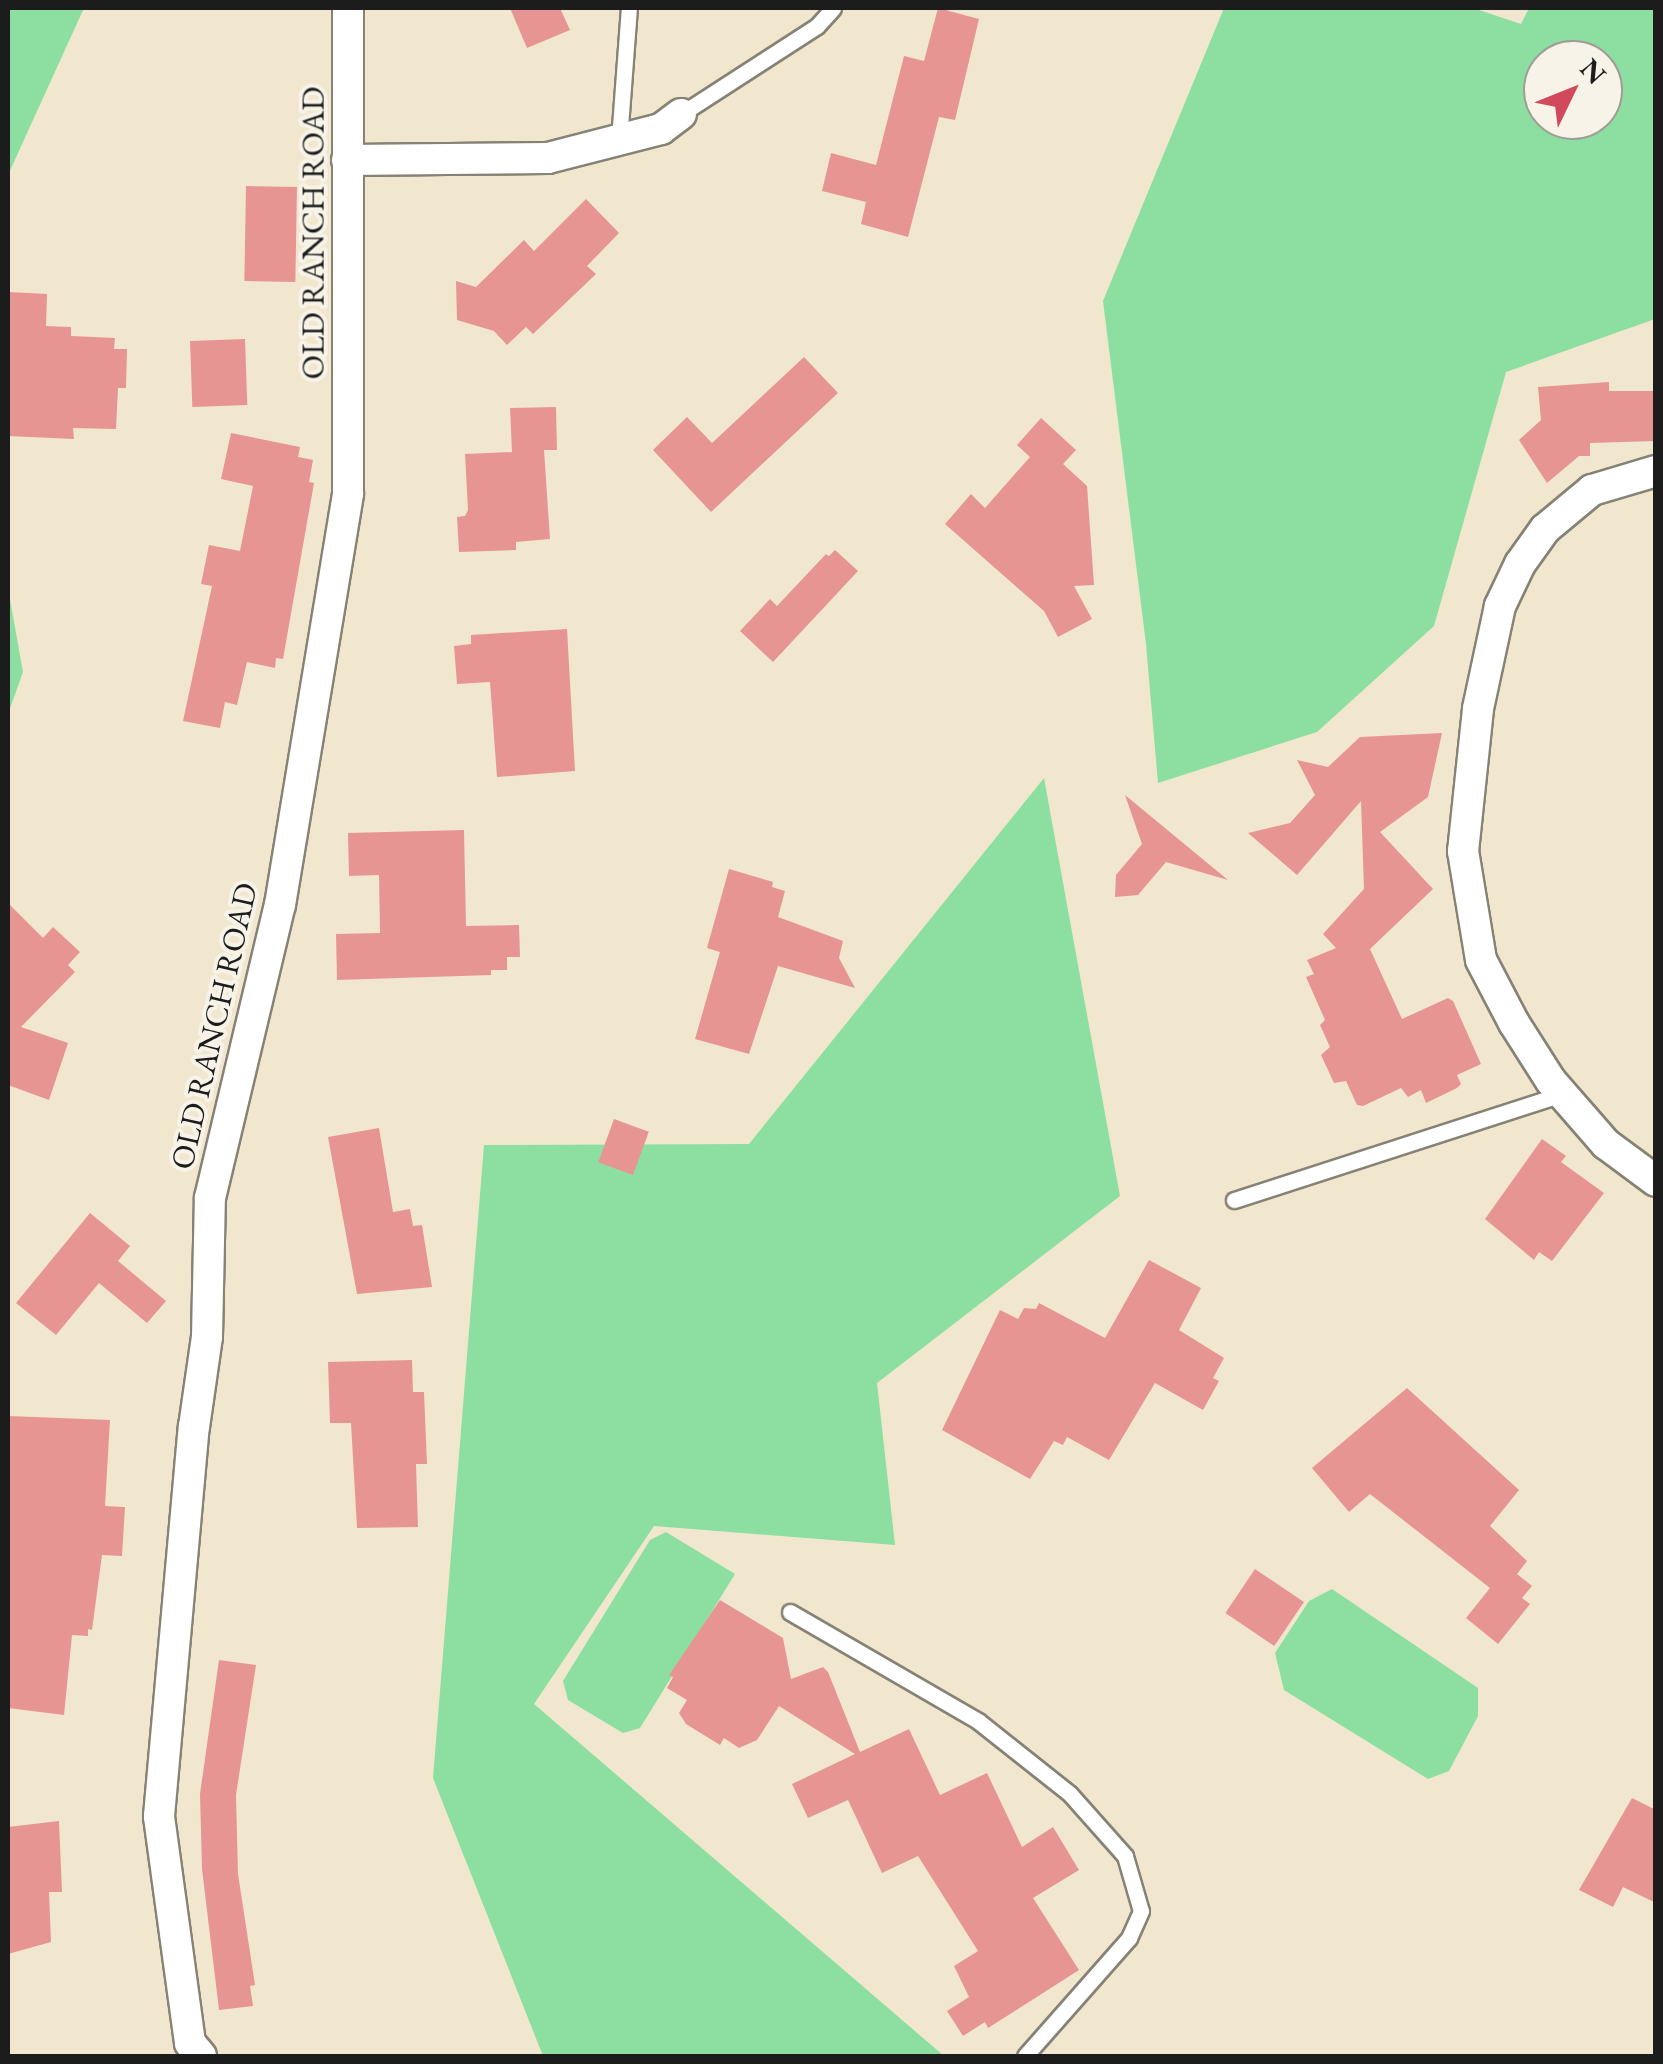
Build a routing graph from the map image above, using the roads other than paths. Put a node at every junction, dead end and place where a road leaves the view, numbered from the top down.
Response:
1 (348, 8) edge
2 (629, 8) edge
3 (833, 8) edge
4 (681, 114) joint
5 (619, 140) junction
6 (348, 160) junction
7 (1656, 470) edge
8 (1562, 1094) junction
9 (1656, 1181) edge
10 (1234, 1200) dead end
11 (790, 1612) dead end
12 (201, 2056) edge
13 (1026, 2056) edge

1 - 6 street, OLD RANCH ROAD
2 - 5 lane
3 - 4 lane
4 - 5 street
5 - 6 street
6 - 12 street, OLD RANCH ROAD
7 - 8 street
8 - 9 street
8 - 10 lane
11 - 13 lane

